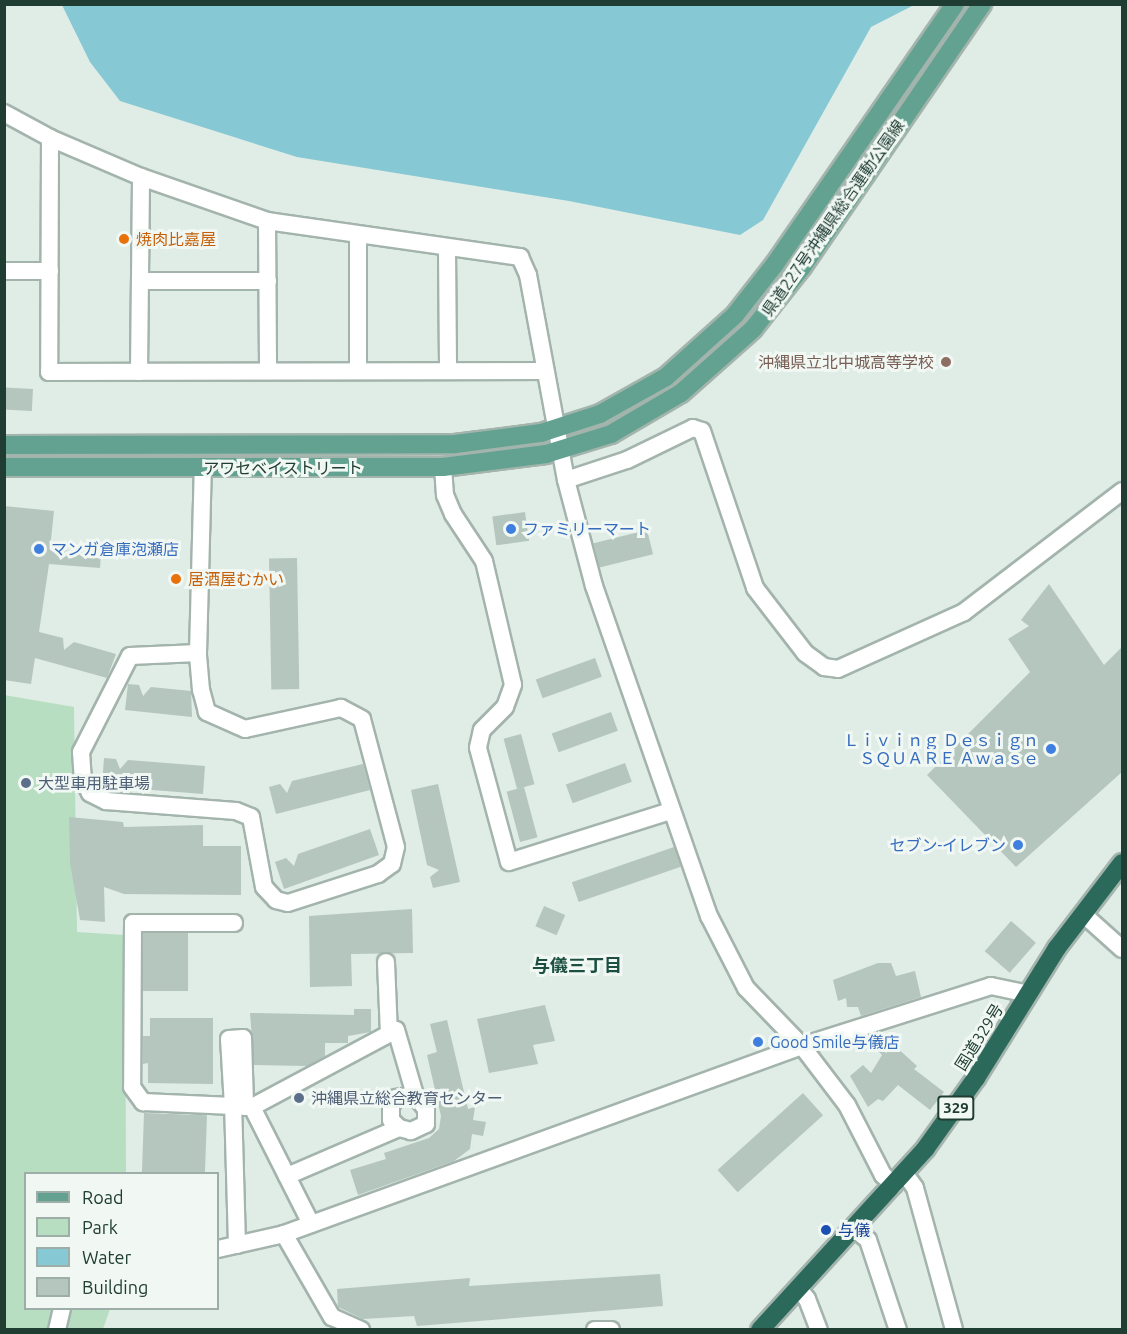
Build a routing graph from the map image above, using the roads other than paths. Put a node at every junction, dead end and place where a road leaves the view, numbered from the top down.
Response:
1 (955, 4) edge
2 (982, 4) edge
3 (4, 113) edge
4 (50, 138) junction
5 (141, 177) junction
6 (267, 221) junction
7 (358, 236) junction
8 (447, 250) junction
9 (4, 271) edge
10 (50, 271) junction
11 (140, 281) junction
12 (268, 281) junction
13 (358, 370) junction
14 (268, 371) junction
15 (448, 371) junction
16 (543, 371) junction
17 (140, 372) junction
18 (556, 429) junction
19 (4, 445) edge
20 (561, 451) junction
21 (4, 467) edge
22 (443, 467) junction
23 (203, 468) junction
24 (566, 480) junction
25 (1122, 491) edge
26 (198, 653) junction
27 (671, 811) junction
28 (1122, 863) edge
29 (1083, 914) junction
30 (234, 923) dead end
31 (1122, 949) edge
32 (386, 962) dead end
33 (1028, 994) junction
34 (389, 1034) junction
35 (802, 1046) junction
36 (416, 1095) junction
37 (243, 1107) junction
38 (399, 1128) junction
39 (287, 1176) junction
40 (899, 1180) junction
41 (311, 1224) junction
42 (855, 1229) junction
43 (284, 1234) junction
44 (237, 1245) junction
45 (219, 1249) edge
46 (798, 1288) junction
47 (62, 1310) edge
48 (57, 1329) edge
49 (362, 1329) edge
50 (595, 1329) edge
51 (611, 1329) edge
52 (760, 1329) edge
53 (819, 1329) edge
54 (898, 1329) edge
55 (954, 1329) edge

1 - 18 main road, 県道227号沖縄県総合運動公園線
2 - 20 main road, 県道227号沖縄県総合運動公園線
3 - 4 street
4 - 5 street
4 - 10 street
5 - 6 street
5 - 11 street
6 - 7 street
6 - 12 street
7 - 8 street
7 - 13 street
8 - 15 street
8 - 16 street
9 - 10 street
10 - 17 street
11 - 12 street
11 - 17 street
12 - 14 street
13 - 14 street
13 - 15 street
14 - 17 street
15 - 16 street
16 - 18 street
18 - 19 main road, アワセベイストリート
18 - 20 street
20 - 22 main road, アワセベイストリート
20 - 24 street
21 - 23 main road, アワセベイストリート
22 - 23 main road, アワセベイストリート
22 - 27 street
23 - 26 street
24 - 25 street
24 - 27 street
26 - 26 street
27 - 35 street
28 - 29 highway, 国道329号 / 329
29 - 31 street
29 - 33 highway, 国道329号 / 329
30 - 37 street
32 - 34 street
33 - 35 street
33 - 40 highway, 国道329号 / 329
34 - 36 street
34 - 37 street
35 - 40 street
35 - 41 street
36 - 38 street
36 - 38 street
37 - 39 street
37 - 44 street
38 - 39 street
39 - 41 street
40 - 42 highway, 国道329号 / 329
40 - 55 street
41 - 43 street
42 - 46 highway, 国道329号 / 329
42 - 54 street
43 - 44 street
43 - 49 street
44 - 45 street
46 - 52 highway, 国道329号 / 329
46 - 53 street
47 - 48 street
50 - 51 street

